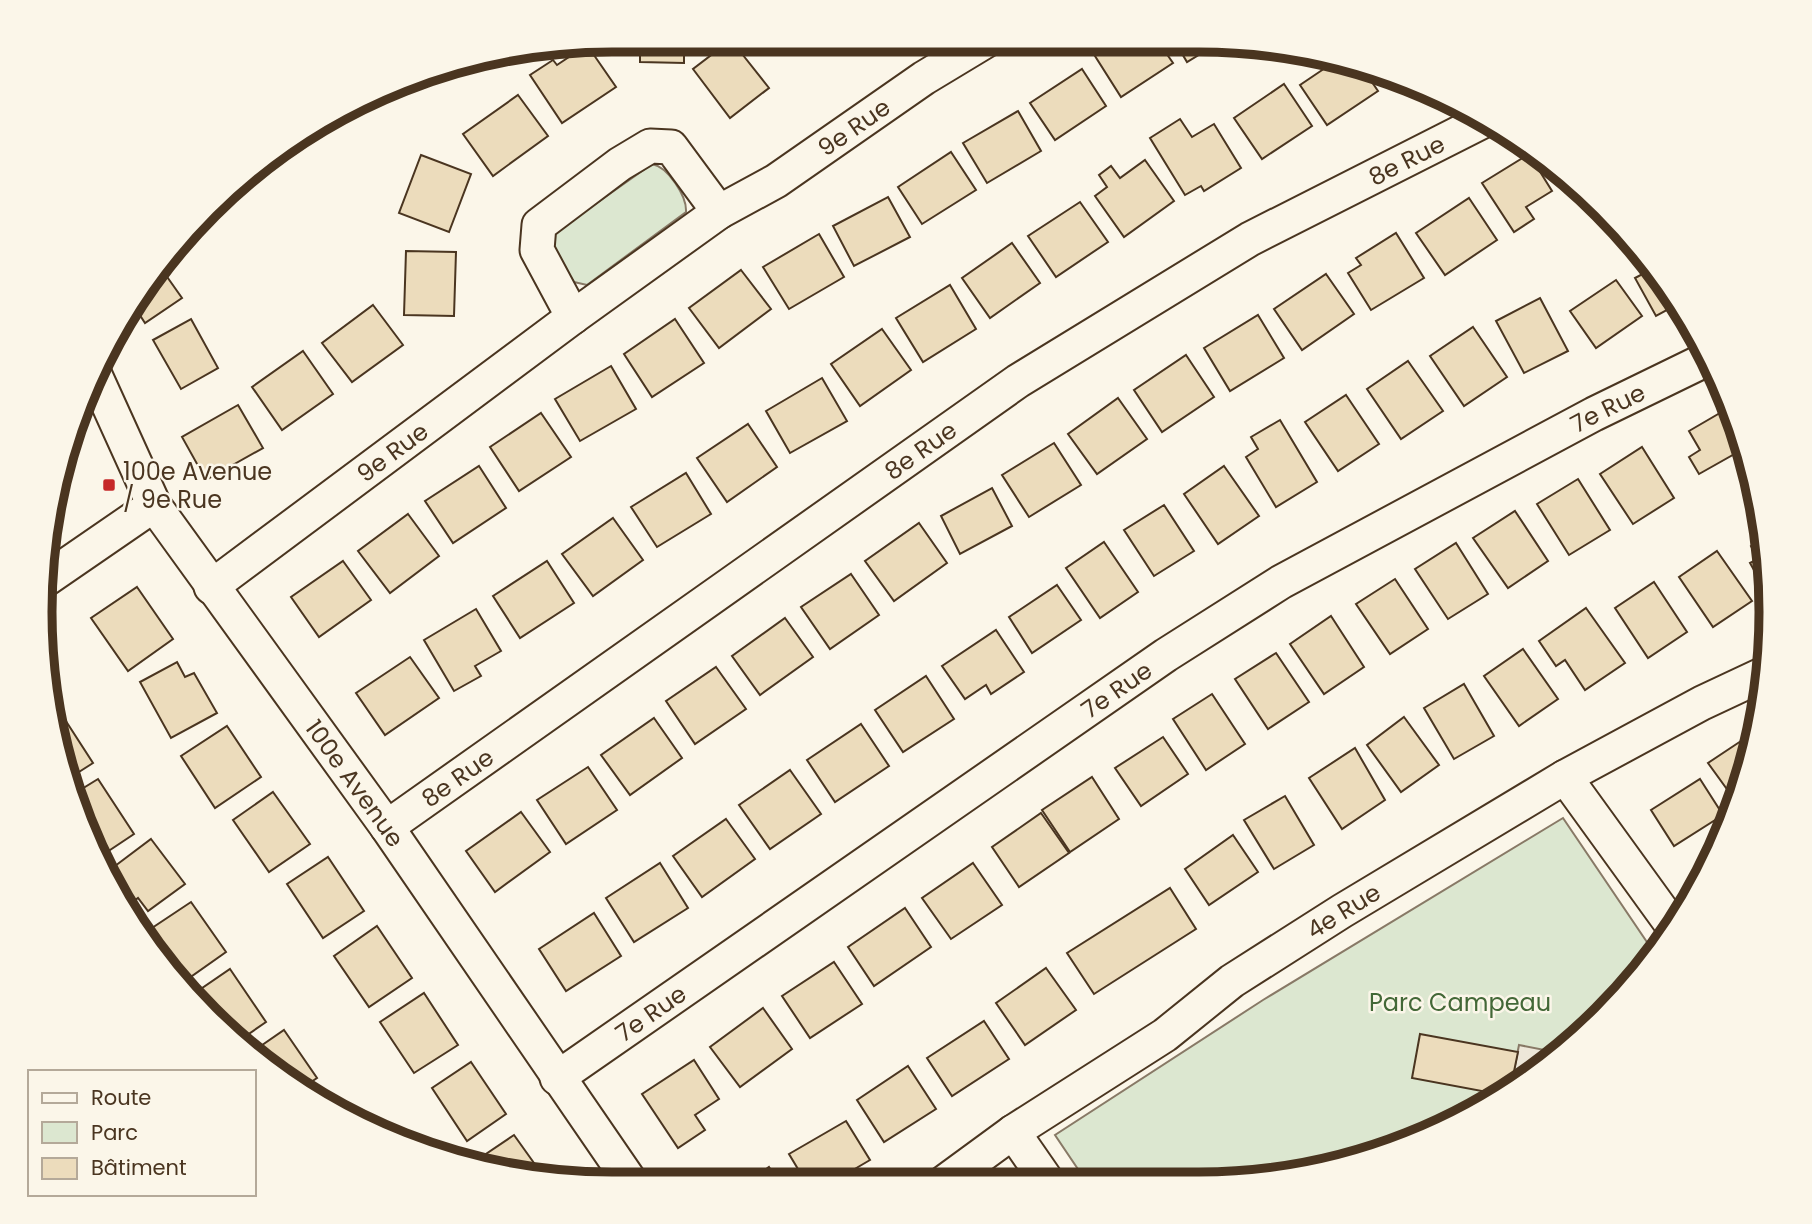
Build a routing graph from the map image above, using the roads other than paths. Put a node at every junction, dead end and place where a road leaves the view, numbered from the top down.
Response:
1 (967, 52) edge
2 (1476, 125) edge
3 (719, 212) junction
4 (573, 317) junction
5 (1701, 362) edge
6 (100, 388) edge
7 (154, 505) junction
8 (54, 574) edge
9 (211, 587) junction
10 (1756, 678) edge
11 (1565, 777) junction
12 (387, 827) junction
13 (1668, 919) edge
14 (558, 1078) junction
15 (1013, 1132) junction
16 (624, 1172) edge
17 (958, 1172) edge
18 (1041, 1172) edge

1 - 3 street, 9e Rue
2 - 12 street, 8e Rue
3 - 4 street, 9e Rue
3 - 4 street
4 - 9 street, 9e Rue
5 - 14 street, 7e Rue
6 - 7 street, 100e Avenue
7 - 8 street
7 - 9 street, 100e Avenue
9 - 12 street, 100e Avenue
10 - 11 street, 4e Rue
11 - 13 street
11 - 15 street, 4e Rue
12 - 14 street, 100e Avenue
14 - 16 street, 100e Avenue
15 - 17 street, 4e Rue
15 - 18 street

